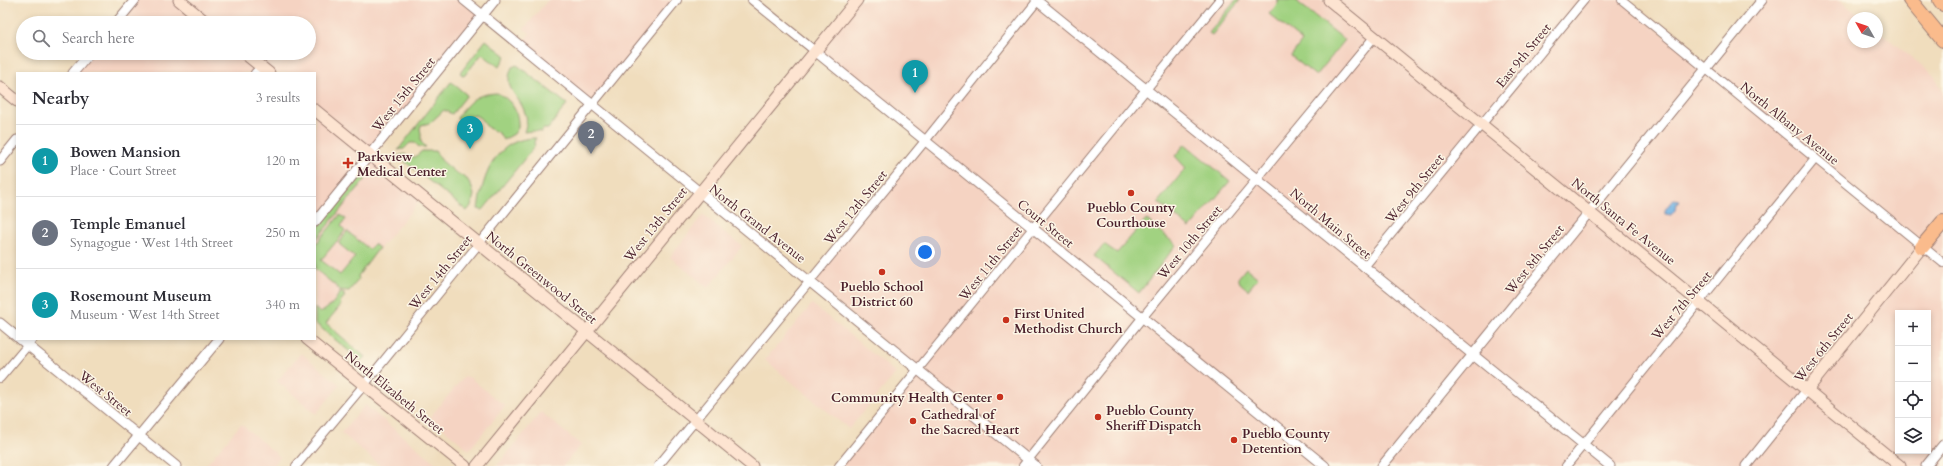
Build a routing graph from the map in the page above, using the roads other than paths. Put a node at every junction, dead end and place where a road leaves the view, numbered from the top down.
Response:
1 (135, 0) edge
2 (179, 0) edge
3 (464, 0) edge
4 (495, 0) edge
5 (677, 0) edge
6 (752, 0) edge
7 (857, 0) edge
8 (1037, 0) edge
9 (1219, 0) edge
10 (1329, 0) edge
11 (1584, 0) edge
12 (1622, 0) edge
13 (1762, 0) edge
14 (1910, 0) edge
15 (1940, 0) edge
16 (1943, 4) edge
17 (483, 15) junction
18 (122, 16) edge
19 (198, 16) edge
20 (1375, 36) junction
21 (1943, 40) edge
22 (814, 51) junction
23 (84, 60) edge
24 (251, 60) edge
25 (1706, 69) junction
26 (262, 71) edge
27 (75, 72) edge
28 (0, 87) edge
29 (1147, 90) junction
30 (16, 100) edge
31 (592, 104) junction
32 (316, 111) edge
33 (1482, 124) junction
34 (16, 141) edge
35 (924, 141) junction
36 (370, 155) junction
37 (1815, 159) junction
38 (0, 161) edge
39 (1257, 179) junction
40 (699, 192) junction
41 (1590, 211) junction
42 (316, 221) edge
43 (1943, 222) edge
44 (1032, 229) junction
45 (478, 243) junction
46 (1922, 247) junction
47 (1943, 263) edge
48 (1364, 267) junction
49 (810, 281) junction
50 (1700, 301) junction
51 (1142, 318) junction
52 (0, 323) edge
53 (586, 331) junction
54 (16, 336) edge
55 (218, 340) edge
56 (309, 340) edge
57 (30, 342) edge
58 (1473, 355) junction
59 (918, 370) junction
60 (0, 378) edge
61 (364, 385) junction
62 (1807, 390) junction
63 (696, 420) junction
64 (139, 436) junction
65 (1584, 444) junction
66 (1943, 445) edge
67 (1029, 464) edge
68 (114, 466) edge
69 (176, 466) edge
70 (296, 466) edge
71 (465, 466) edge
72 (477, 466) edge
73 (658, 466) edge
74 (752, 466) edge
75 (839, 466) edge
76 (1325, 466) edge
77 (1382, 466) edge
78 (1566, 466) edge
79 (1610, 466) edge
80 (1746, 466) edge
81 (1900, 466) edge
82 (1926, 466) edge

1 - 18 street
2 - 19 main road
3 - 17 street, North Grand Avenue
4 - 17 street, West 15th Street
5 - 31 street, West 14th Street
6 - 22 street, Court Street
7 - 22 main road, West 13th Street
8 - 29 street, North Main Street
8 - 35 street, West 12th Street
9 - 29 street, West 11th Street
10 - 20 main road, North Santa Fe Avenue
11 - 33 street, East 9th Street
12 - 25 street, North Albany Avenue
13 - 25 street, West 8th Street
14 - 21 highway
15 - 16 highway
17 - 31 street, North Grand Avenue
17 - 36 street, West 15th Street
20 - 33 main road, North Santa Fe Avenue
20 - 39 street, West 10th Street
22 - 35 street, Court Street
22 - 40 main road, West 13th Street
23 - 27 street
24 - 26 main road
25 - 37 street, North Albany Avenue
25 - 41 street, West 8th Street
28 - 30 main road
29 - 39 street, North Main Street
29 - 44 street, West 11th Street
31 - 40 street, North Grand Avenue
31 - 45 street, West 14th Street
32 - 36 main road, North Greenwood Street
33 - 41 main road, North Santa Fe Avenue
33 - 48 street, West 9th Street
34 - 38 street
35 - 44 street, Court Street
35 - 49 street, West 12th Street
36 - 42 street, West 15th Street
36 - 45 main road, North Greenwood Street
37 - 46 street, North Albany Avenue
37 - 50 street, West 7th Street
39 - 48 street, North Main Street
39 - 51 street, West 10th Street
40 - 49 street, North Grand Avenue
40 - 53 main road, West 13th Street
41 - 50 main road, North Santa Fe Avenue
41 - 58 street, West 8th Street
43 - 46 highway
44 - 51 street, Court Street
44 - 59 street, West 11th Street
45 - 53 main road, North Greenwood Street
45 - 61 street, West 14th Street
46 - 47 street, North Albany Avenue
46 - 62 main road, West 6th Street
48 - 58 street, North Main Street
49 - 59 street, North Grand Avenue
49 - 63 street, West 12th Street
50 - 62 main road, North Santa Fe Avenue
50 - 65 street, West 7th Street
51 - 67 street, West 10th Street
51 - 76 street, Court Street
52 - 54 street
53 - 63 main road, North Greenwood Street
53 - 72 main road, West 13th Street
55 - 64 street
56 - 61 main road, North Elizabeth Street
57 - 60 street
57 - 64 street, West Street
58 - 65 street, North Main Street
58 - 77 street, West 8th Street
59 - 67 street, North Grand Avenue
59 - 75 street, West 11th Street
61 - 70 street, West 14th Street
61 - 71 main road, North Elizabeth Street
62 - 80 street, West 6th Street
62 - 81 main road, North Santa Fe Avenue
63 - 73 street, West 12th Street
63 - 74 main road, North Greenwood Street
64 - 68 street
64 - 69 street, West Street
65 - 78 street, West 7th Street
65 - 79 street, North Main Street
66 - 82 street

